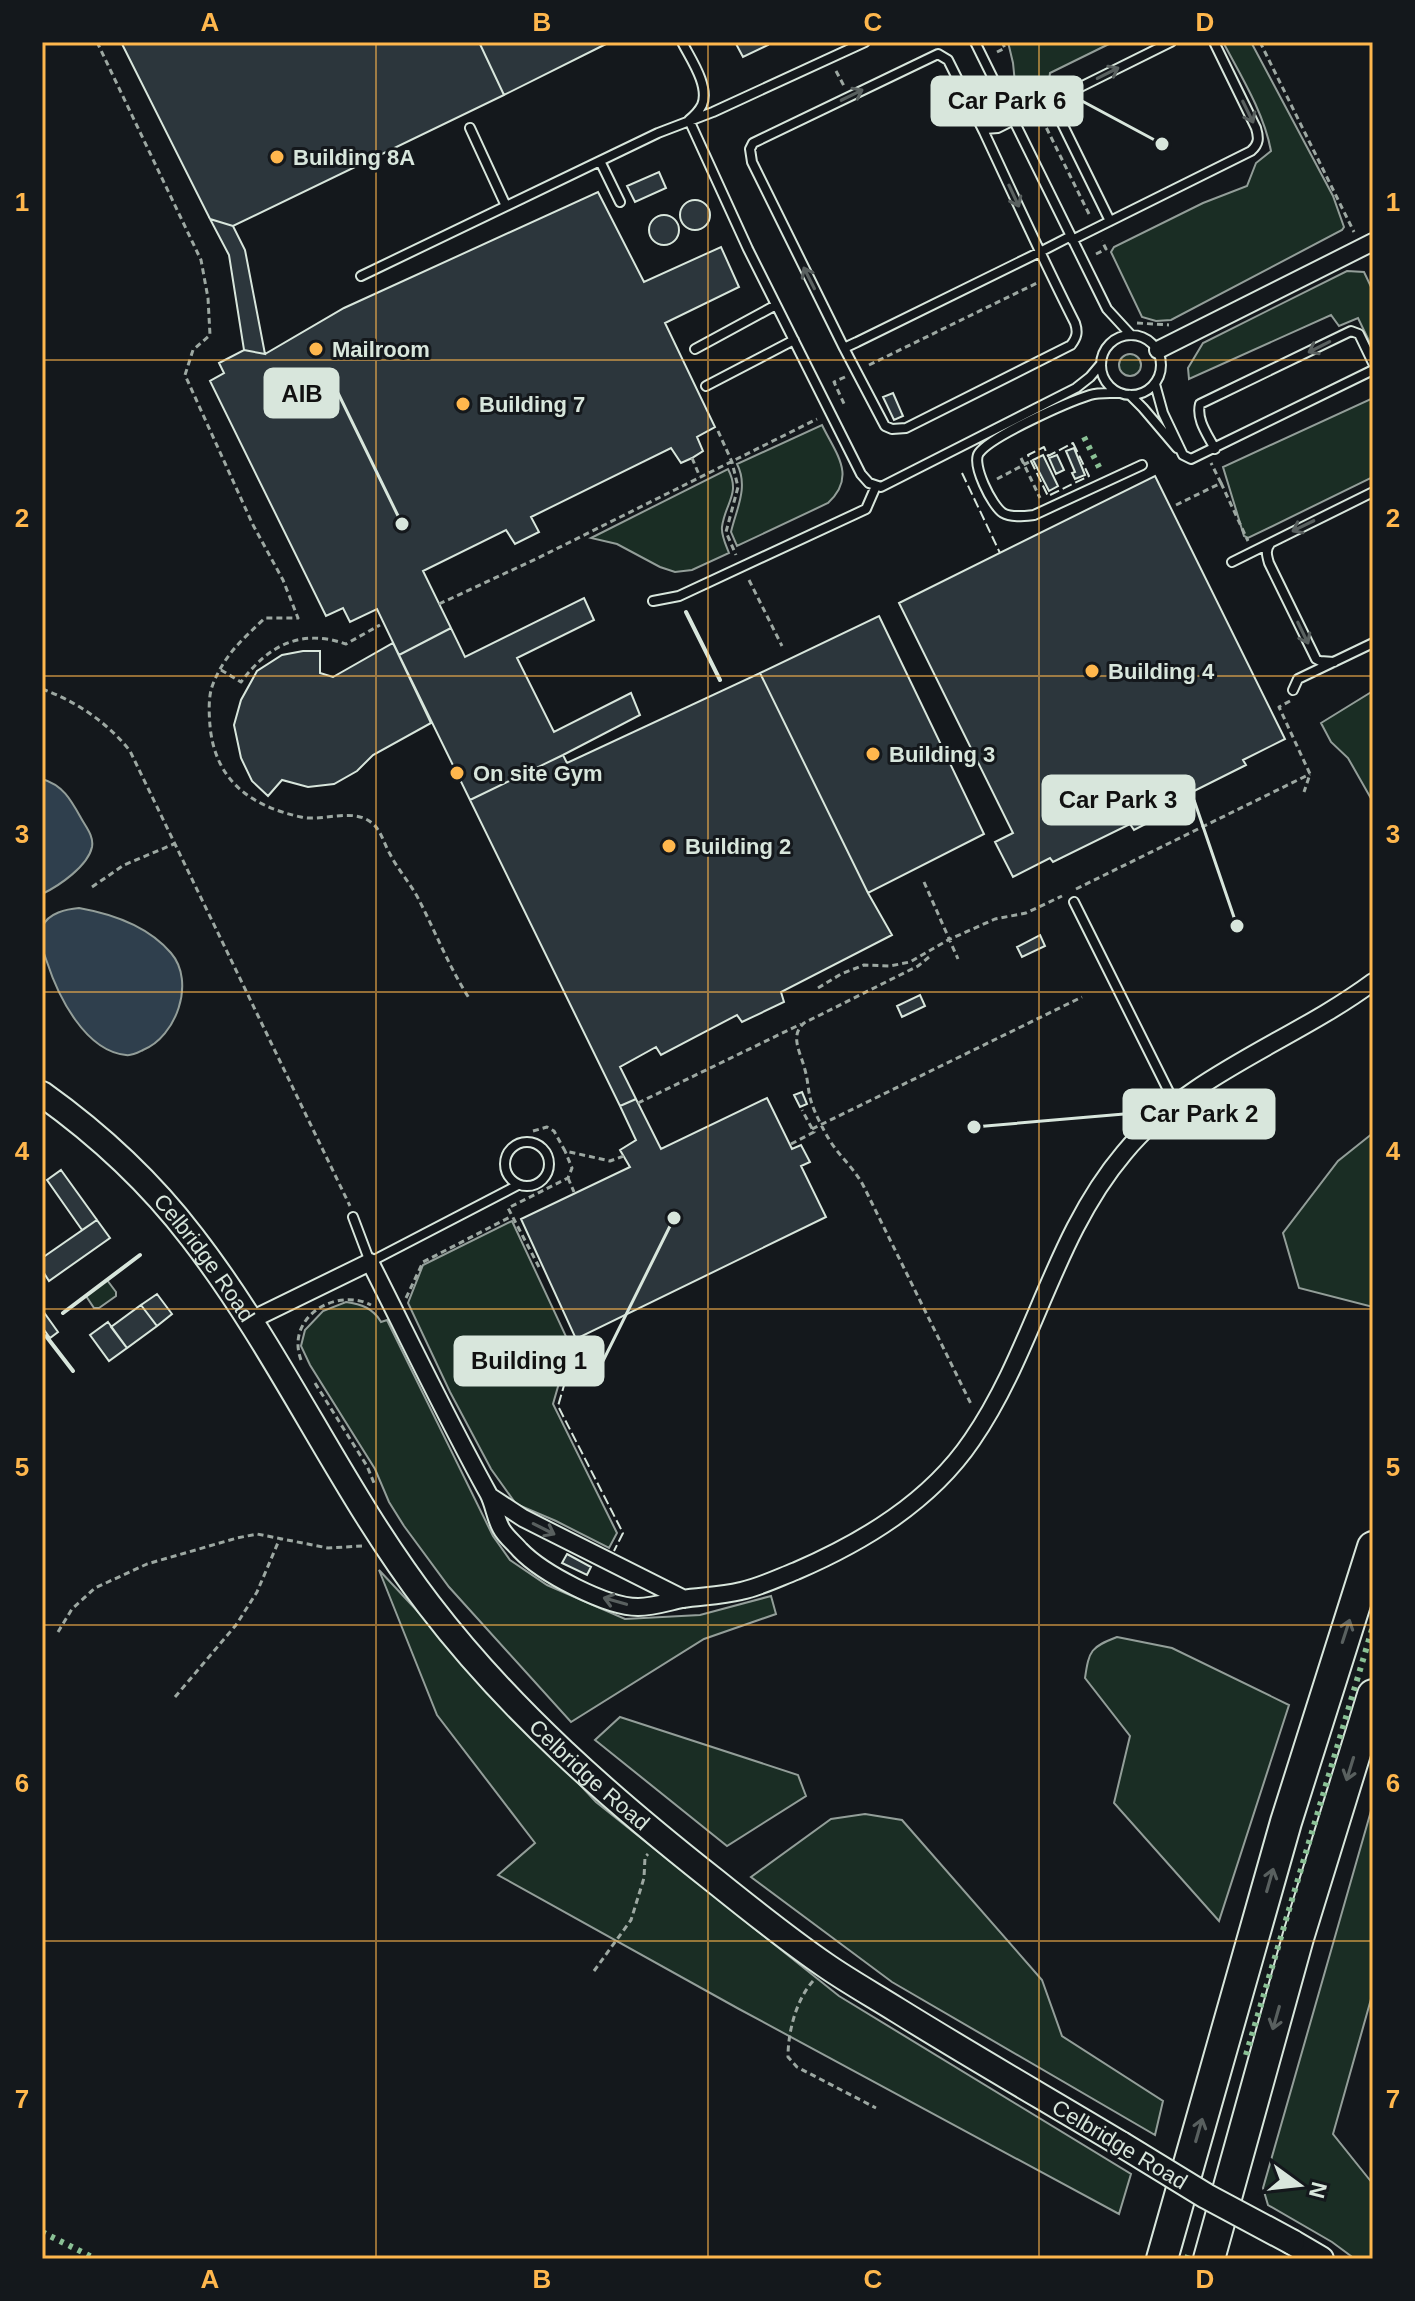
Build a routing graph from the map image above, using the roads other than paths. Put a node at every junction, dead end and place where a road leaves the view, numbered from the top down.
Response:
1 (682, 42) edge
2 (865, 42) edge
3 (975, 42) edge
4 (1171, 42) edge
5 (1214, 42) edge
6 (1051, 101) junction
7 (689, 120) junction
8 (1014, 120) junction
9 (981, 126) junction
10 (470, 128) dead end
11 (600, 161) junction
12 (620, 202) dead end
13 (506, 206) junction
14 (1110, 221) junction
15 (1072, 238) junction
16 (1367, 245) edge
17 (1040, 252) junction
18 (361, 276) dead end
19 (776, 305) junction
20 (1131, 335) junction
21 (794, 340) junction
22 (844, 348) junction
23 (695, 349) dead end
24 (1158, 350) junction
25 (1373, 363) edge
26 (1101, 364) junction
27 (1373, 370) edge
28 (1155, 384) junction
29 (706, 386) dead end
30 (1125, 394) junction
31 (1210, 451) junction
32 (1183, 455) junction
33 (1142, 465) dead end
34 (876, 486) junction
35 (1373, 492) edge
36 (1274, 541) junction
37 (1232, 562) dead end
38 (653, 601) dead end
39 (1373, 643) edge
40 (1334, 662) junction
41 (1295, 694) road end
42 (1074, 902) dead end
43 (1373, 982) edge
44 (42, 1094) edge
45 (1175, 1104) junction
46 (518, 1185) junction
47 (353, 1217) road end
48 (370, 1262) junction
49 (249, 1321) junction
50 (491, 1497) junction
51 (1373, 1547) edge
52 (684, 1599) junction
53 (1373, 1695) edge
54 (1162, 2259) edge
55 (1209, 2259) edge
56 (1321, 2259) edge

1 - 7 lane
2 - 7 lane
3 - 8 lane
6 -> 4 lane
5 -> 14 lane
6 - 8 lane
6 - 14 lane
7 - 11 lane
7 - 19 lane
8 - 9 lane
8 - 15 lane
9 -> 17 lane
22 -> 9 lane
10 - 13 lane
11 - 12 lane
11 - 13 lane
13 - 18 lane
14 - 15 lane
15 - 17 lane
15 - 20 lane
16 - 24 street
17 - 22 lane
17 - 22 lane
19 - 21 lane
19 - 23 lane
20 - 24 lane
20 - 26 lane
21 - 29 lane
21 - 34 lane
24 - 28 lane
25 -> 31 lane
26 - 30 lane
26 - 34 lane
27 - 31 lane
28 - 30 lane
28 - 32 lane
30 - 32 lane
30 - 33 lane
31 - 32 lane
34 - 38 lane
35 -> 36 lane
36 - 37 lane
36 -> 40 lane
39 - 40 lane
40 - 41 lane
42 - 45 lane
43 - 45 street
44 - 49 main road, Celbridge Road
45 - 52 street
46 - 46 lane
46 - 48 lane
47 - 48 lane
48 - 49 street
48 - 50 street
49 - 56 main road, Celbridge Road, bridge
50 -> 52 street
52 -> 50 street
54 -> 51 highway
53 -> 55 highway

